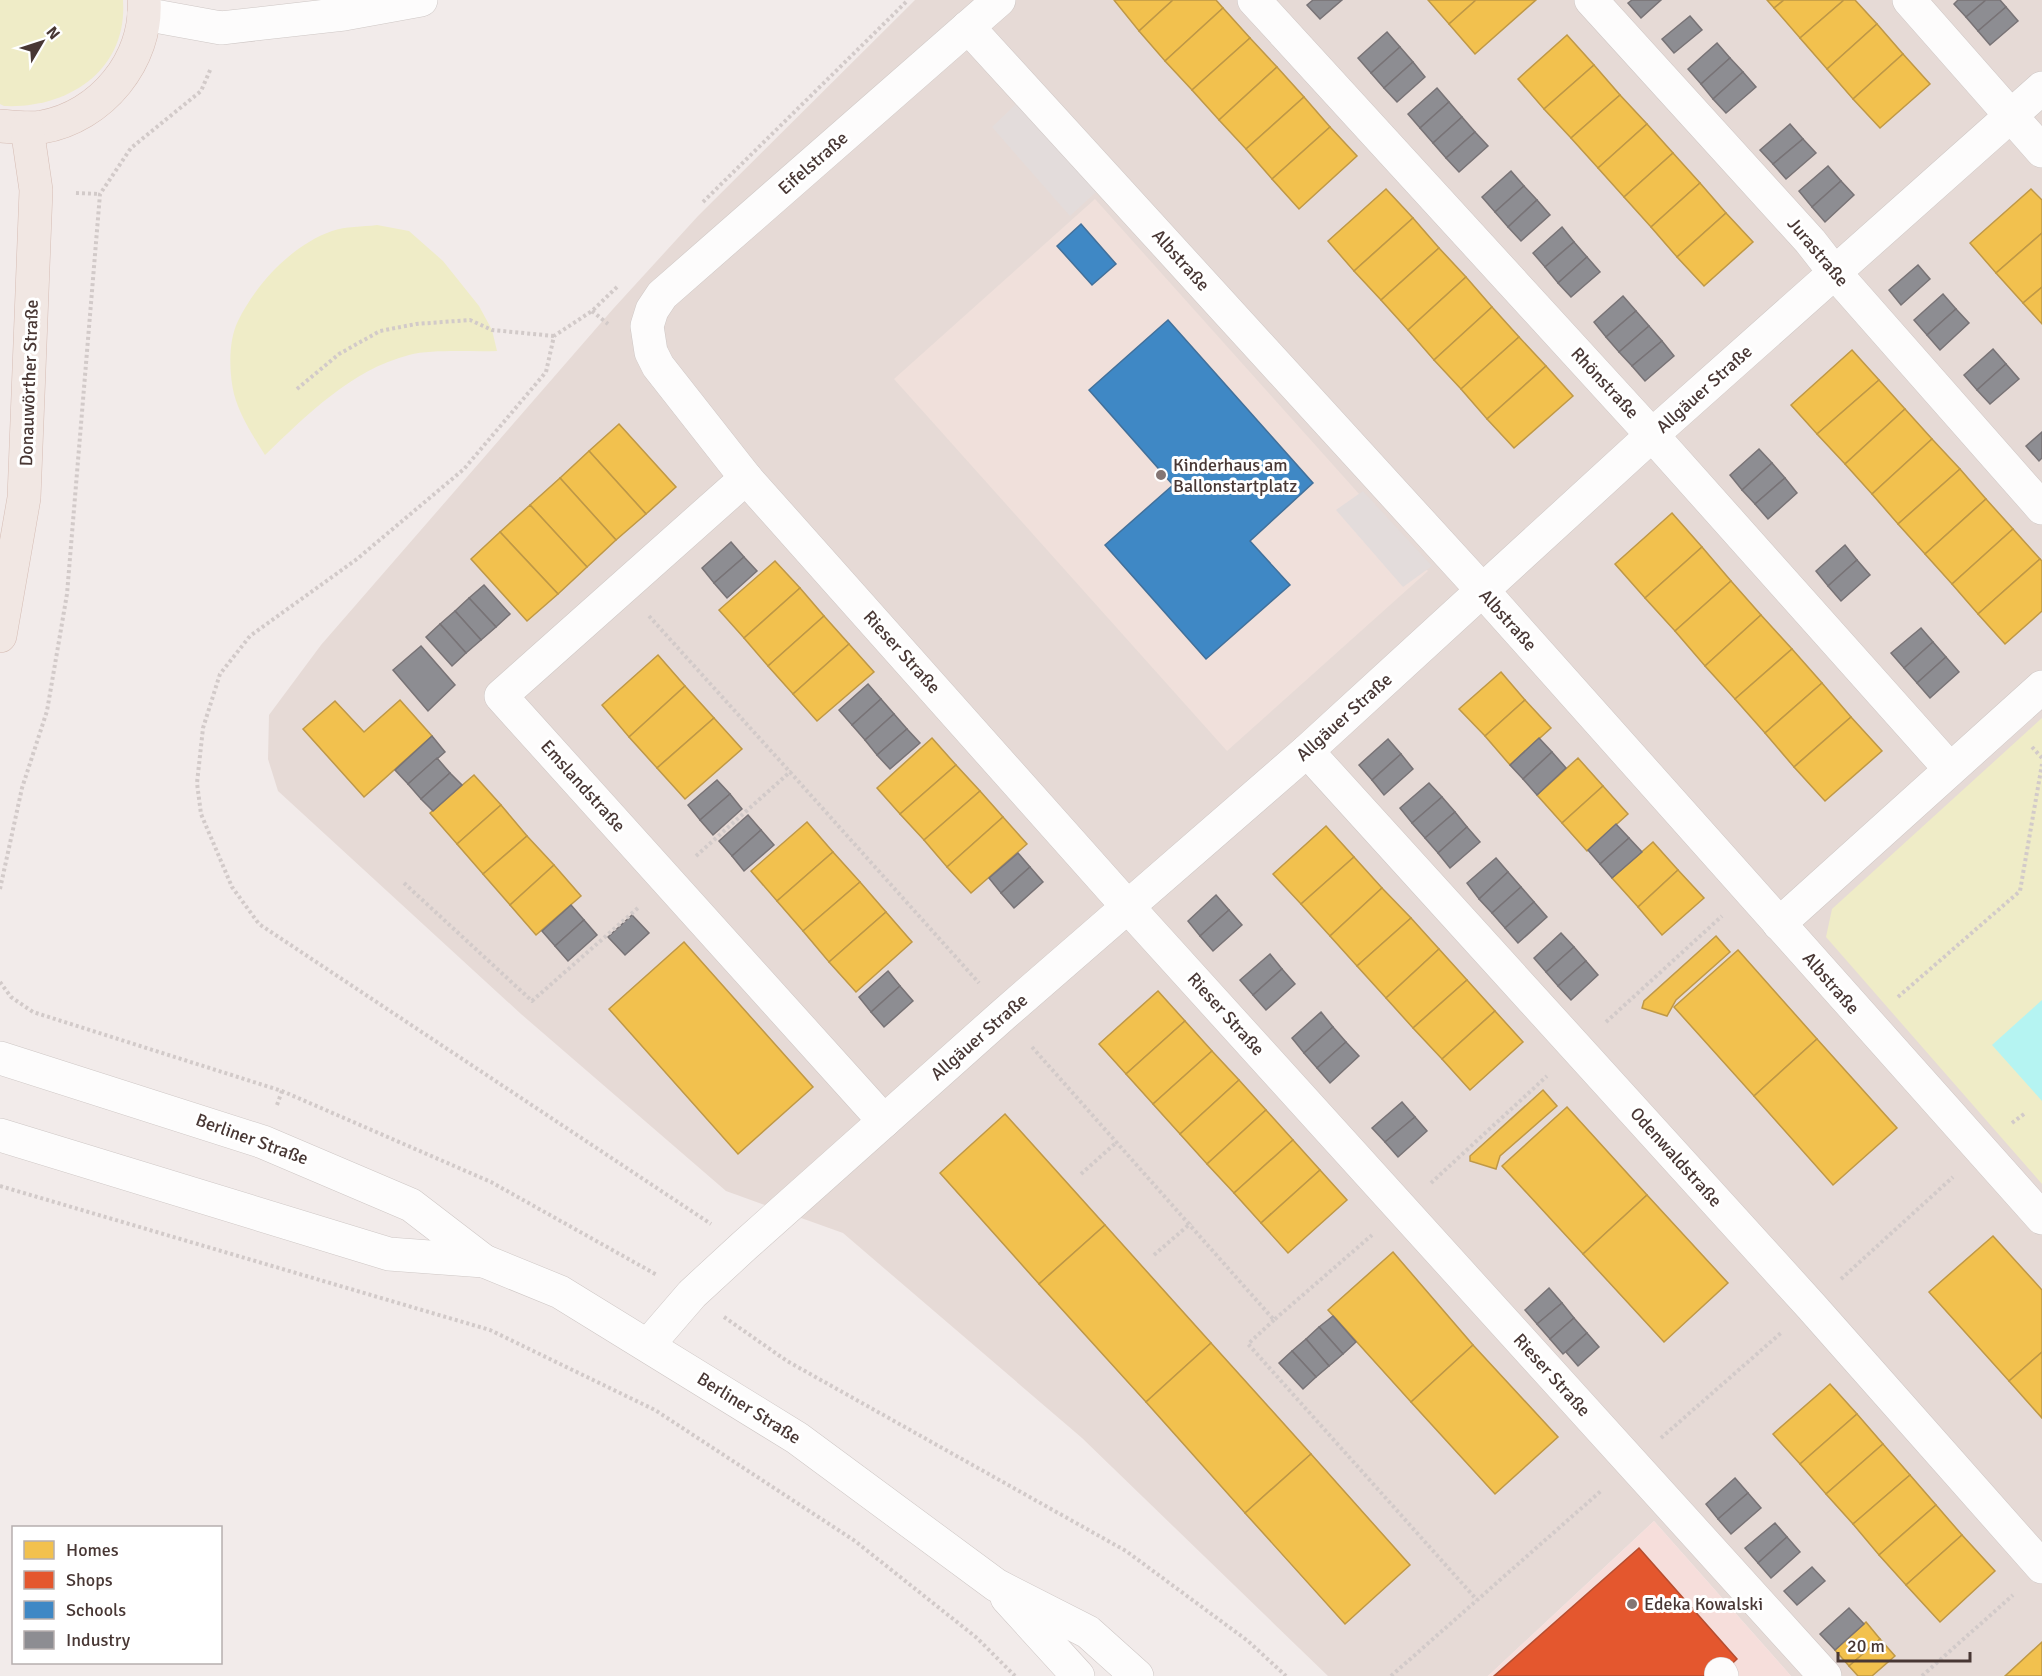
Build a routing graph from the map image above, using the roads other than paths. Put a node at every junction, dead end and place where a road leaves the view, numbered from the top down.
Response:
1 (421, 0) edge
2 (999, 0) edge
3 (1254, 0) edge
4 (1591, 0) edge
5 (1909, 0) edge
6 (144, 7) edge
7 (968, 27) junction
8 (2042, 88) edge
9 (2011, 117) junction
10 (14, 127) edge
11 (2042, 151) edge
12 (1835, 273) junction
13 (647, 337) joint
14 (1653, 435) junction
15 (746, 478) junction
16 (2042, 508) edge
17 (1483, 591) junction
18 (0, 636) edge
19 (2042, 687) edge
20 (1306, 751) junction
21 (1950, 770) junction
22 (1128, 907) junction
23 (1779, 924) junction
24 (0, 1058) edge
25 (884, 1121) junction
26 (0, 1135) edge
27 (2042, 1218) edge
28 (484, 1260) junction
29 (648, 1345) junction
30 (2042, 1567) edge
31 (996, 1585) junction
32 (1078, 1676) edge
33 (1137, 1676) edge
34 (1825, 1676) edge

1 - 6 street
2 - 7 street, Eifelstraße
3 - 14 street, Rhönstraße
4 - 12 street, Jurastraße
5 - 9 street
6 - 10 main road
7 - 13 street, Eifelstraße
7 - 17 street, Albstraße
8 - 9 street, Allgäuer Straße
9 - 11 street
9 - 12 street, Allgäuer Straße
10 - 18 main road, Donauwörther Straße
12 - 14 street, Allgäuer Straße
12 - 16 street, Jurastraße
13 - 15 street, Rieser Straße
14 - 17 street, Allgäuer Straße
14 - 21 street, Rhönstraße
15 - 22 street, Rieser Straße
15 - 25 street, Emslandstraße
17 - 20 street, Allgäuer Straße
17 - 23 street, Albstraße
19 - 21 street
20 - 22 street, Allgäuer Straße
20 - 30 street, Odenwaldstraße
21 - 23 street
22 - 25 street, Allgäuer Straße
22 - 34 street, Rieser Straße
23 - 27 street, Albstraße
24 - 28 street, Berliner Straße
25 - 29 street, Allgäuer Straße
26 - 28 street, Berliner Straße
28 - 29 street, Berliner Straße
29 - 31 street, Berliner Straße
31 - 32 street, Berliner Straße
31 - 33 street, Berliner Straße

